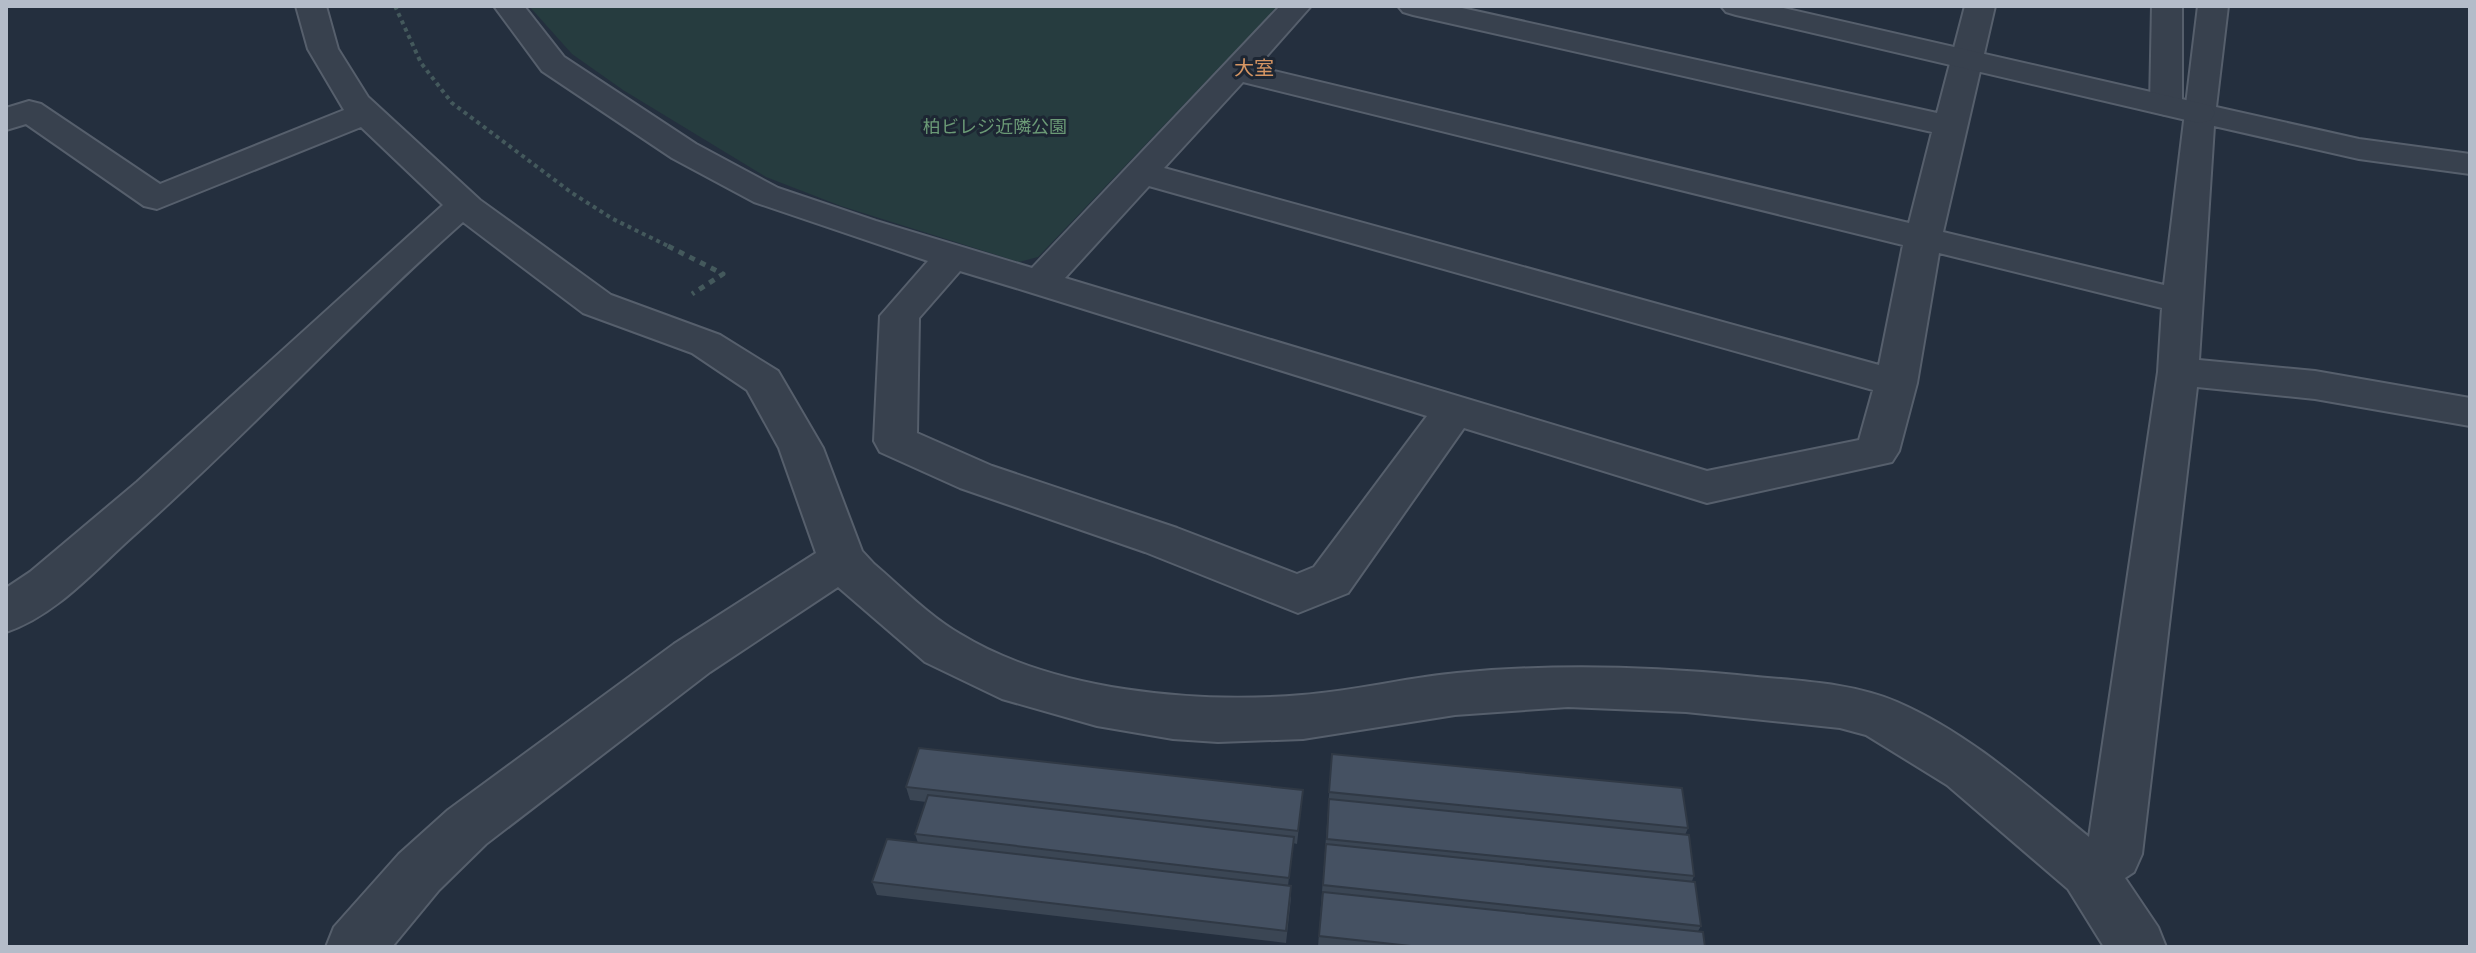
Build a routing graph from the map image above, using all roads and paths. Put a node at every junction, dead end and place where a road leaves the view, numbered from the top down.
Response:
1 (311, 6) edge
2 (395, 6) edge
3 (509, 6) edge
4 (1296, 6) edge
5 (1413, 6) edge
6 (1736, 6) edge
7 (1980, 6) edge
8 (2167, 6) edge
9 (2213, 6) edge
10 (1966, 57) junction
11 (1236, 71) junction
12 (2183, 109) junction
13 (366, 113) junction
14 (6, 120) edge
15 (1950, 126) junction
16 (2470, 164) edge
17 (1142, 173) junction
18 (467, 208) junction
19 (1923, 238) junction
20 (953, 255) junction
21 (1039, 283) junction
22 (2181, 301) junction
23 (648, 323) junction
24 (2178, 372) junction
25 (1896, 383) junction
26 (1453, 412) junction
27 (2470, 412) edge
28 (842, 560) junction
29 (6, 613) edge
30 (2088, 871) junction
31 (355, 947) edge
32 (2137, 947) edge

1 - 13 street
2 - 23 path
3 - 20 street
4 - 11 street
5 - 15 street
6 - 10 street
7 - 10 street
8 - 12 street
9 - 12 street
10 - 12 street
10 - 15 street
11 - 17 street
11 - 19 street
12 - 16 street
12 - 22 street
13 - 14 street
13 - 18 street
15 - 19 street
17 - 21 street
17 - 25 street
18 - 23 street
18 - 29 street
19 - 22 street
19 - 25 street
20 - 21 street
20 - 26 street
21 - 26 street
22 - 24 street
23 - 28 street
24 - 27 street
24 - 30 street
25 - 26 street
28 - 30 street
28 - 31 street
30 - 32 street

